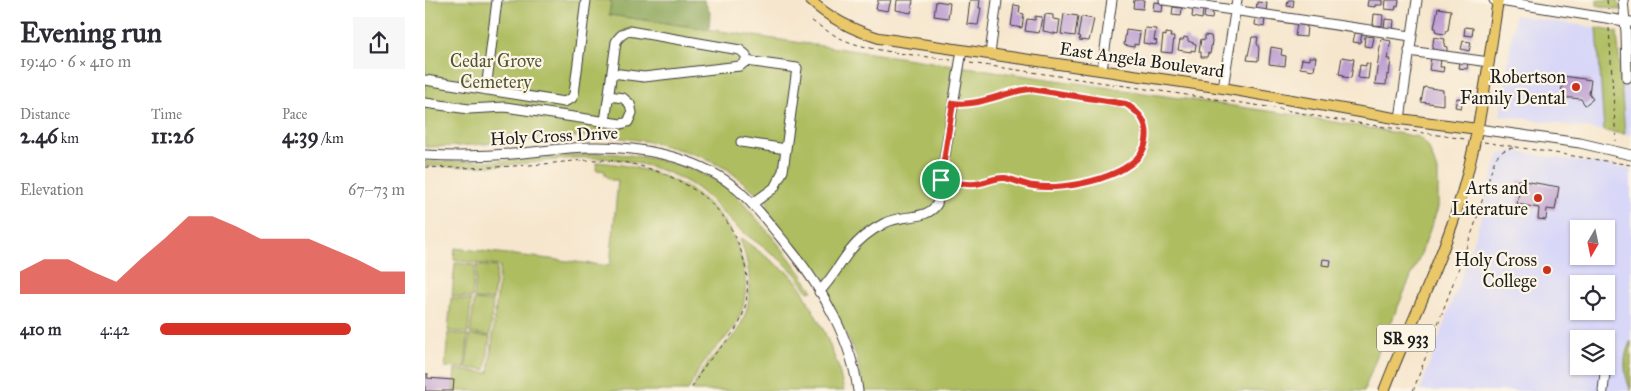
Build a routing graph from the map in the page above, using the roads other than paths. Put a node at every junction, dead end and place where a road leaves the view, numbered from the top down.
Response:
1 (497, 0) edge
2 (586, 0) edge
3 (810, 0) edge
4 (997, 0) edge
5 (1112, 0) edge
6 (1164, 0) edge
7 (1237, 0) edge
8 (1417, 0) edge
9 (1497, 0) edge
10 (1623, 0) edge
11 (1235, 10) junction
12 (1628, 21) edge
13 (1411, 36) junction
14 (962, 50) junction
15 (1409, 51) junction
16 (990, 54) junction
17 (746, 61) junction
18 (1489, 62) junction
19 (1102, 70) junction
20 (612, 73) junction
21 (1627, 78) dead end
22 (425, 80) edge
23 (1223, 88) junction
24 (486, 90) junction
25 (609, 96) junction
26 (425, 103) edge
27 (1400, 119) junction
28 (605, 122) junction
29 (1477, 129) junction
30 (741, 142) dead end
31 (786, 149) junction
32 (425, 155) edge
33 (1631, 155) edge
34 (752, 204) junction
35 (819, 292) junction
36 (1605, 375) edge
37 (859, 391) edge
38 (1384, 391) edge
39 (1603, 391) edge

1 - 24 street
2 - 24 street
3 - 14 main road, East Angela Boulevard
4 - 16 street
5 - 19 street
6 - 11 street
7 - 11 street
8 - 13 street
9 - 12 street
9 - 18 main road, SR 933
10 - 12 street
11 - 13 street
11 - 23 street
12 - 21 street
13 - 15 street
14 - 16 main road, East Angela Boulevard
14 - 35 street
15 - 18 street
15 - 27 street
16 - 19 main road, East Angela Boulevard
17 - 20 street
17 - 20 street
17 - 31 street
18 - 29 main road, SR 933
19 - 23 main road, East Angela Boulevard
20 - 25 street
22 - 24 street
23 - 27 main road, East Angela Boulevard
25 - 28 street
25 - 28 street
26 - 28 street
27 - 29 main road, East Angela Boulevard
29 - 33 street
29 - 38 main road, SR 933
30 - 31 street
31 - 34 street
32 - 34 street, Holy Cross Drive
34 - 35 street, Holy Cross Drive
35 - 37 street, Holy Cross Drive
36 - 39 street

